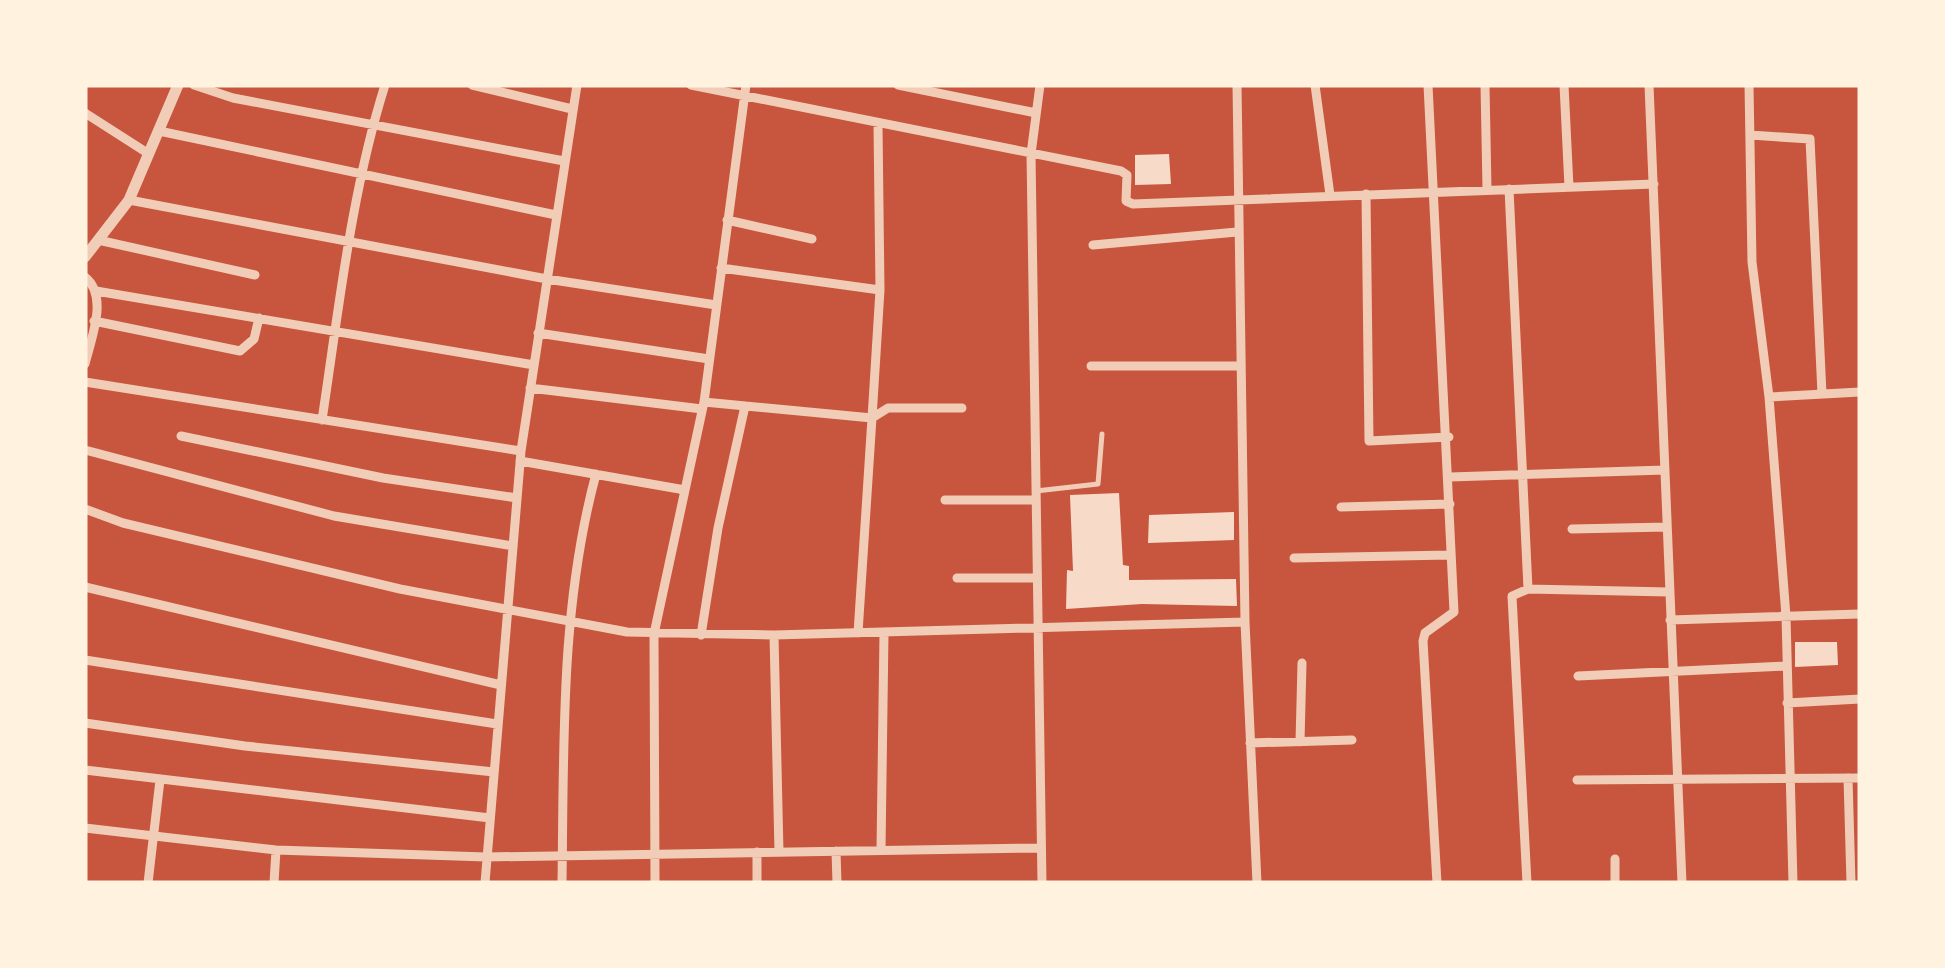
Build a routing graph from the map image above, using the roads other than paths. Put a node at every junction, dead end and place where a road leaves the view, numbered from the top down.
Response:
1 (178, 85) edge
2 (385, 85) edge
3 (472, 85) edge
4 (577, 85) edge
5 (691, 85) edge
6 (746, 85) edge
7 (898, 85) edge
8 (1040, 85) edge
9 (1237, 85) edge
10 (1315, 85) edge
11 (1428, 85) edge
12 (1484, 85) edge
13 (1564, 85) edge
14 (1649, 85) edge
15 (1749, 85) edge
16 (198, 86) edge
17 (744, 97) junction
18 (572, 109) junction
19 (85, 113) edge
20 (1036, 113) junction
21 (373, 122) junction
22 (878, 124) junction
23 (164, 133) junction
24 (1750, 135) junction
25 (149, 154) junction
26 (1031, 154) junction
27 (564, 162) junction
28 (362, 174) junction
29 (1654, 184) junction
30 (1569, 186) junction
31 (1509, 189) junction
32 (1487, 190) junction
33 (1434, 191) junction
34 (1366, 194) junction
35 (1330, 195) junction
36 (1236, 198) junction
37 (140, 202) junction
38 (556, 215) junction
39 (728, 220) junction
40 (1237, 232) junction
41 (812, 239) dead end
42 (98, 240) junction
43 (349, 242) junction
44 (1093, 245) dead end
45 (85, 257) edge
46 (721, 268) junction
47 (255, 274) dead end
48 (85, 277) edge
49 (547, 279) junction
50 (880, 290) junction
51 (96, 292) junction
52 (716, 305) junction
53 (258, 318) junction
54 (100, 322) junction
55 (335, 331) junction
56 (538, 333) junction
57 (709, 358) junction
58 (85, 364) edge
59 (534, 364) junction
60 (1091, 366) dead end
61 (1240, 366) junction
62 (88, 382) edge
63 (530, 388) junction
64 (1860, 392) edge
65 (1822, 394) junction
66 (1769, 397) junction
67 (703, 405) junction
68 (745, 406) junction
69 (962, 408) dead end
70 (872, 418) junction
71 (322, 420) junction
72 (1102, 434) dead end
73 (182, 436) dead end
74 (1448, 437) junction
75 (85, 450) edge
76 (520, 456) junction
77 (1665, 470) junction
78 (596, 474) junction
79 (1523, 474) junction
80 (1450, 477) junction
81 (685, 490) junction
82 (1036, 495) junction
83 (516, 498) junction
84 (946, 500) dead end
85 (1450, 504) junction
86 (1341, 507) dead end
87 (85, 509) edge
88 (1667, 527) junction
89 (1572, 529) dead end
90 (512, 546) junction
91 (1450, 555) junction
92 (1294, 558) dead end
93 (958, 578) dead end
94 (1037, 578) junction
95 (85, 587) edge
96 (1528, 589) junction
97 (1669, 592) junction
98 (507, 610) junction
99 (1860, 614) edge
100 (1786, 616) junction
101 (1670, 620) junction
102 (568, 621) junction
103 (1245, 622) junction
104 (1038, 630) junction
105 (858, 633) junction
106 (884, 633) junction
107 (654, 634) junction
108 (701, 635) junction
109 (774, 635) junction
110 (85, 660) edge
111 (1302, 663) dead end
112 (1787, 666) junction
113 (1672, 674) junction
114 (1578, 676) dead end
115 (501, 685) junction
116 (1860, 700) edge
117 (1787, 702) junction
118 (85, 723) edge
119 (498, 724) junction
120 (1352, 740) dead end
121 (1300, 742) junction
122 (1250, 743) junction
123 (85, 770) edge
124 (494, 772) junction
125 (1676, 777) junction
126 (1789, 778) junction
127 (1848, 778) junction
128 (1860, 778) edge
129 (160, 780) junction
130 (1577, 780) dead end
131 (490, 818) junction
132 (85, 828) edge
133 (153, 838) junction
134 (1039, 848) junction
135 (276, 850) junction
136 (881, 850) junction
137 (836, 851) junction
138 (757, 852) junction
139 (779, 852) junction
140 (655, 853) junction
141 (486, 857) junction
142 (562, 857) junction
143 (1614, 859) dead end
144 (148, 883) edge
145 (274, 883) edge
146 (484, 883) edge
147 (562, 883) edge
148 (655, 883) edge
149 (757, 883) edge
150 (837, 883) edge
151 (1042, 883) edge
152 (1257, 883) edge
153 (1437, 883) edge
154 (1528, 883) edge
155 (1615, 883) edge
156 (1682, 883) edge
157 (1793, 883) edge
158 (1851, 883) edge

1 - 23 street
2 - 21 street
3 - 18 street
4 - 18 street
5 - 17 street
6 - 17 street
7 - 20 street
8 - 20 street
9 - 36 street
10 - 35 street
11 - 33 street
12 - 32 street
13 - 30 street
14 - 29 street
15 - 24 street
16 - 21 street
17 - 22 street
17 - 39 street
18 - 27 street
19 - 25 street
20 - 26 street
21 - 27 street
21 - 28 street
22 - 26 street
22 - 50 street
23 - 25 street
23 - 28 street
24 - 65 street
24 - 66 street
25 - 37 street
26 - 36 street
26 - 82 street
27 - 38 street
28 - 38 street
28 - 43 street
29 - 30 street
29 - 77 street
30 - 31 street
31 - 32 street
31 - 79 street
32 - 33 street
33 - 34 street
33 - 74 street
34 - 35 street
34 - 74 street
35 - 36 street
36 - 40 street
37 - 42 street
37 - 43 street
38 - 49 street
39 - 41 street
39 - 46 street
40 - 44 street
40 - 61 street
42 - 45 street
42 - 47 street
43 - 49 street
43 - 55 street
46 - 50 street
46 - 52 street
48 - 51 street
49 - 52 street
49 - 56 street
50 - 70 street
51 - 53 street
51 - 54 street
52 - 57 street
53 - 54 street
53 - 55 street
54 - 58 street
55 - 59 street
55 - 71 street
56 - 57 street
56 - 59 street
57 - 67 street
59 - 63 street
60 - 61 street
61 - 103 street
62 - 71 street
63 - 67 street
63 - 76 street
64 - 65 street
65 - 66 street
66 - 100 street
67 - 68 street
67 - 81 street
68 - 70 street
68 - 108 street
69 - 70 street
70 - 105 street
71 - 76 street
72 - 82 lane
73 - 83 street
74 - 80 street
75 - 90 street
76 - 78 street
76 - 83 street
77 - 79 street
77 - 88 street
78 - 81 street
78 - 102 street
79 - 80 street
79 - 96 street
80 - 85 street
81 - 107 street
82 - 84 street
82 - 94 street
83 - 90 street
85 - 86 street
85 - 91 street
87 - 98 street
88 - 89 street
88 - 97 street
90 - 98 street
91 - 92 street
91 - 153 street
93 - 94 street
94 - 104 street
95 - 115 street
96 - 97 street
96 - 154 street
97 - 101 street
98 - 102 street
98 - 115 street
99 - 100 street
100 - 101 street
100 - 112 street
101 - 113 street
102 - 107 street
102 - 142 street
103 - 104 street
103 - 122 street
104 - 106 street
104 - 134 street
105 - 106 street
105 - 109 street
106 - 136 street
107 - 108 street
107 - 140 street
108 - 109 street
109 - 139 street
110 - 119 street
111 - 121 street
112 - 113 street
112 - 117 street
113 - 114 street
113 - 125 street
115 - 119 street
116 - 117 street
117 - 126 street
118 - 124 street
119 - 124 street
120 - 121 street
121 - 122 street
122 - 152 street
123 - 129 street
124 - 131 street
125 - 126 street
125 - 130 street
125 - 156 street
126 - 127 street
126 - 157 street
127 - 128 street
127 - 158 street
129 - 131 street
129 - 133 street
131 - 141 street
132 - 133 street
133 - 135 street
133 - 144 street
134 - 136 street
134 - 151 street
135 - 141 street
135 - 145 street
136 - 137 street
137 - 139 street
137 - 150 street
138 - 139 street
138 - 140 street
138 - 149 street
140 - 142 street
140 - 148 street
141 - 142 street
141 - 146 street
142 - 147 street
143 - 155 street

